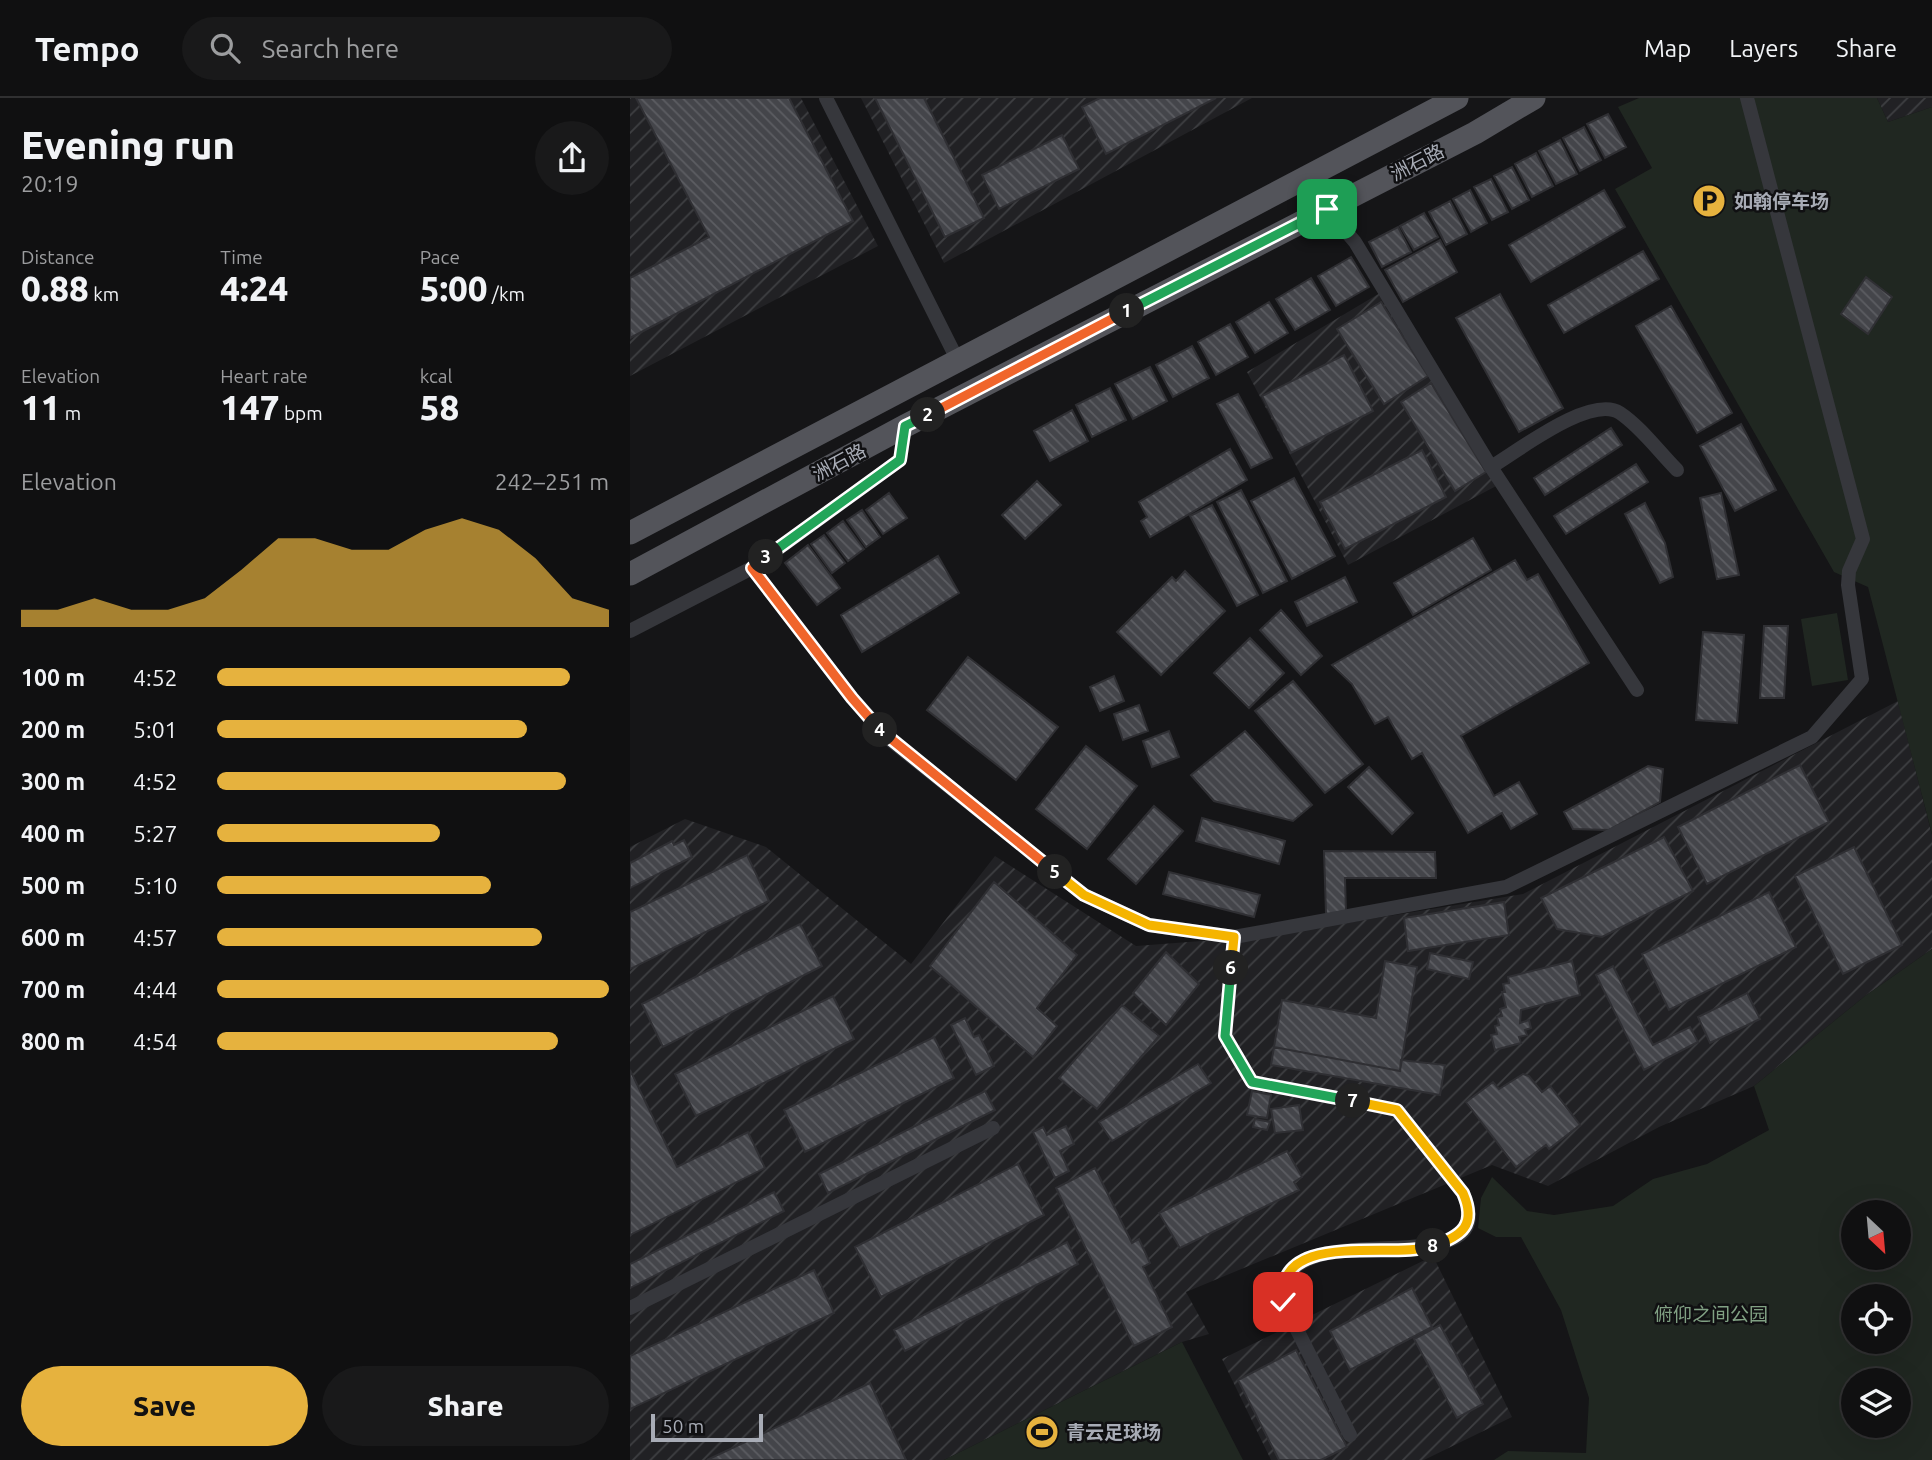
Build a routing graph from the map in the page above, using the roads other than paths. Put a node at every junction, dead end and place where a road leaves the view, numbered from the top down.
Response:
1 (826, 98) edge
2 (1457, 98) edge
3 (1534, 98) edge
4 (1747, 98) edge
5 (1310, 175) junction
6 (1327, 209) junction
7 (957, 359) junction
8 (905, 426) junction
9 (1491, 467) junction
10 (1677, 470) dead end
11 (630, 533) edge
12 (752, 568) junction
13 (630, 574) edge
14 (630, 631) edge
15 (1637, 690) dead end
16 (1234, 937) junction
17 (993, 1128) dead end
18 (630, 1308) edge
19 (1350, 1435) dead end

1 - 7 street
2 - 5 main road, 洲石路
3 - 6 main road, 洲石路
4 - 16 street
5 - 6 street
5 - 7 main road, 洲石路
6 - 8 main road, 洲石路
6 - 9 street
7 - 11 main road, 洲石路
8 - 12 street
8 - 13 main road, 洲石路
9 - 10 street
9 - 15 street
12 - 14 street
12 - 16 street
16 - 19 street
17 - 18 street

